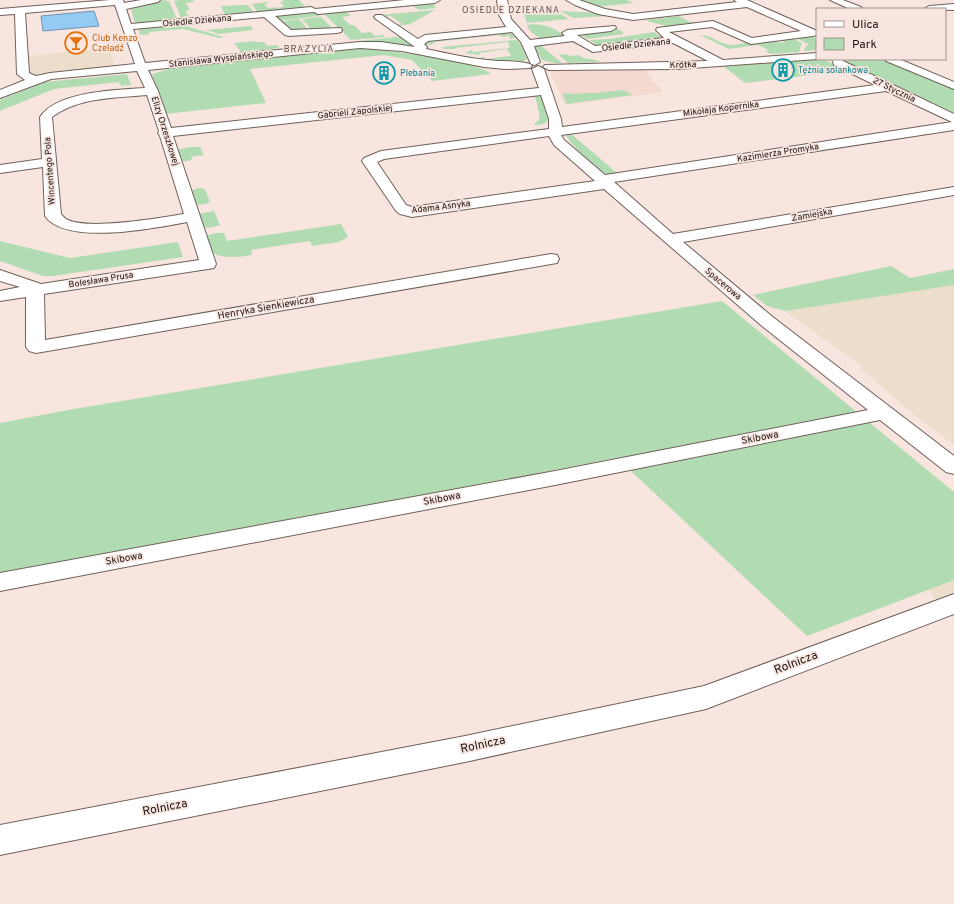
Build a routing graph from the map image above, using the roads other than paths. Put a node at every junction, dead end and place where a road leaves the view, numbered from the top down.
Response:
1 (155, 0) edge
2 (345, 0) edge
3 (436, 0) edge
4 (502, 0) edge
5 (571, 0) edge
6 (835, 0) edge
7 (934, 0) edge
8 (686, 1) edge
9 (743, 2) edge
10 (119, 3) edge
11 (309, 6) edge
12 (954, 7) edge
13 (855, 8) edge
14 (942, 8) edge
15 (703, 9) junction
16 (20, 11) junction
17 (0, 12) edge
18 (266, 14) junction
19 (379, 17) dead end
20 (633, 17) junction
21 (811, 21) dead end
22 (791, 23) junction
23 (127, 27) junction
24 (512, 28) junction
25 (611, 28) dead end
26 (337, 30) junction
27 (661, 30) junction
28 (815, 34) edge
29 (712, 36) dead end
30 (576, 38) junction
31 (672, 39) junction
32 (750, 41) junction
33 (527, 44) junction
34 (729, 44) dead end
35 (353, 45) junction
36 (816, 56) edge
37 (838, 60) edge
38 (892, 60) edge
39 (722, 64) junction
40 (537, 66) junction
41 (140, 67) junction
42 (36, 80) junction
43 (954, 86) edge
44 (888, 87) junction
45 (152, 91) junction
46 (546, 91) junction
47 (0, 94) edge
48 (954, 119) edge
49 (954, 126) edge
50 (554, 131) junction
51 (164, 133) junction
52 (42, 163) dead end
53 (0, 169) edge
54 (604, 182) junction
55 (954, 191) edge
56 (192, 217) junction
57 (670, 239) junction
58 (551, 259) dead end
59 (208, 264) joint
60 (3, 280) edge
61 (35, 290) junction
62 (0, 296) edge
63 (884, 413) junction
64 (954, 467) edge
65 (0, 582) edge
66 (954, 604) edge
67 (0, 840) edge

1 - 10 street
2 - 11 street, Osiedle Dziekana
3 - 11 street, Osiedle Dziekana
4 - 24 street
5 - 20 street, Osiedle Dziekana
6 - 13 street
7 - 12 street
8 - 15 street
9 - 15 street, Osiedle Dziekana
9 - 22 street
10 - 16 street
10 - 23 street, Elizy Orzeszkowej
11 - 18 street, Osiedle Dziekana
11 - 26 street
12 - 14 street
15 - 20 street, Osiedle Dziekana
16 - 17 street
16 - 42 street
18 - 23 street, Osiedle Dziekana
18 - 26 street
19 - 24 street
20 - 27 street, Osiedle Dziekana
21 - 22 street
22 - 28 street
23 - 41 street, Elizy Orzeszkowej
24 - 33 street
25 - 30 street, Osiedle Dziekana
26 - 35 street
27 - 31 street, Osiedle Dziekana
27 - 32 street, Osiedle Dziekana
28 - 32 street
29 - 31 street
30 - 31 street, Osiedle Dziekana
30 - 33 street
31 - 39 street, Osiedle Dziekana
32 - 34 street
33 - 40 street
35 - 40 street, Stanisława Wyspiańskiego
35 - 41 street, Stanisława Wyspiańskiego
36 - 39 street, Krótka
37 - 44 street, 27 Stycznia
38 - 43 street
39 - 40 street, Krótka
40 - 46 street
41 - 42 street, Stanisława Wyspiańskiego
41 - 45 street, Elizy Orzeszkowej
42 - 47 street
44 - 48 street, 27 Stycznia
44 - 50 street, Mikołaja Kopernika
45 - 51 street, Elizy Orzeszkowej
45 - 56 street, Wincentego Pola
46 - 50 street
46 - 51 street, Gabrieli Zapolskiej
49 - 54 street, Kazimierza Promyka
50 - 54 street, Spacerowa
50 - 54 street, Adama Asnyka
51 - 56 street, Elizy Orzeszkowej
52 - 53 street
54 - 57 street, Spacerowa
55 - 57 street, Zamiejska
56 - 59 street, Elizy Orzeszkowej
57 - 63 street, Spacerowa
58 - 61 street, Henryka Sienkiewicza
59 - 61 street, Bolesława Prusa
60 - 61 street
61 - 62 street, Bolesława Prusa
63 - 64 street, Spacerowa
63 - 65 street, Skibowa
66 - 67 street, Rolnicza

